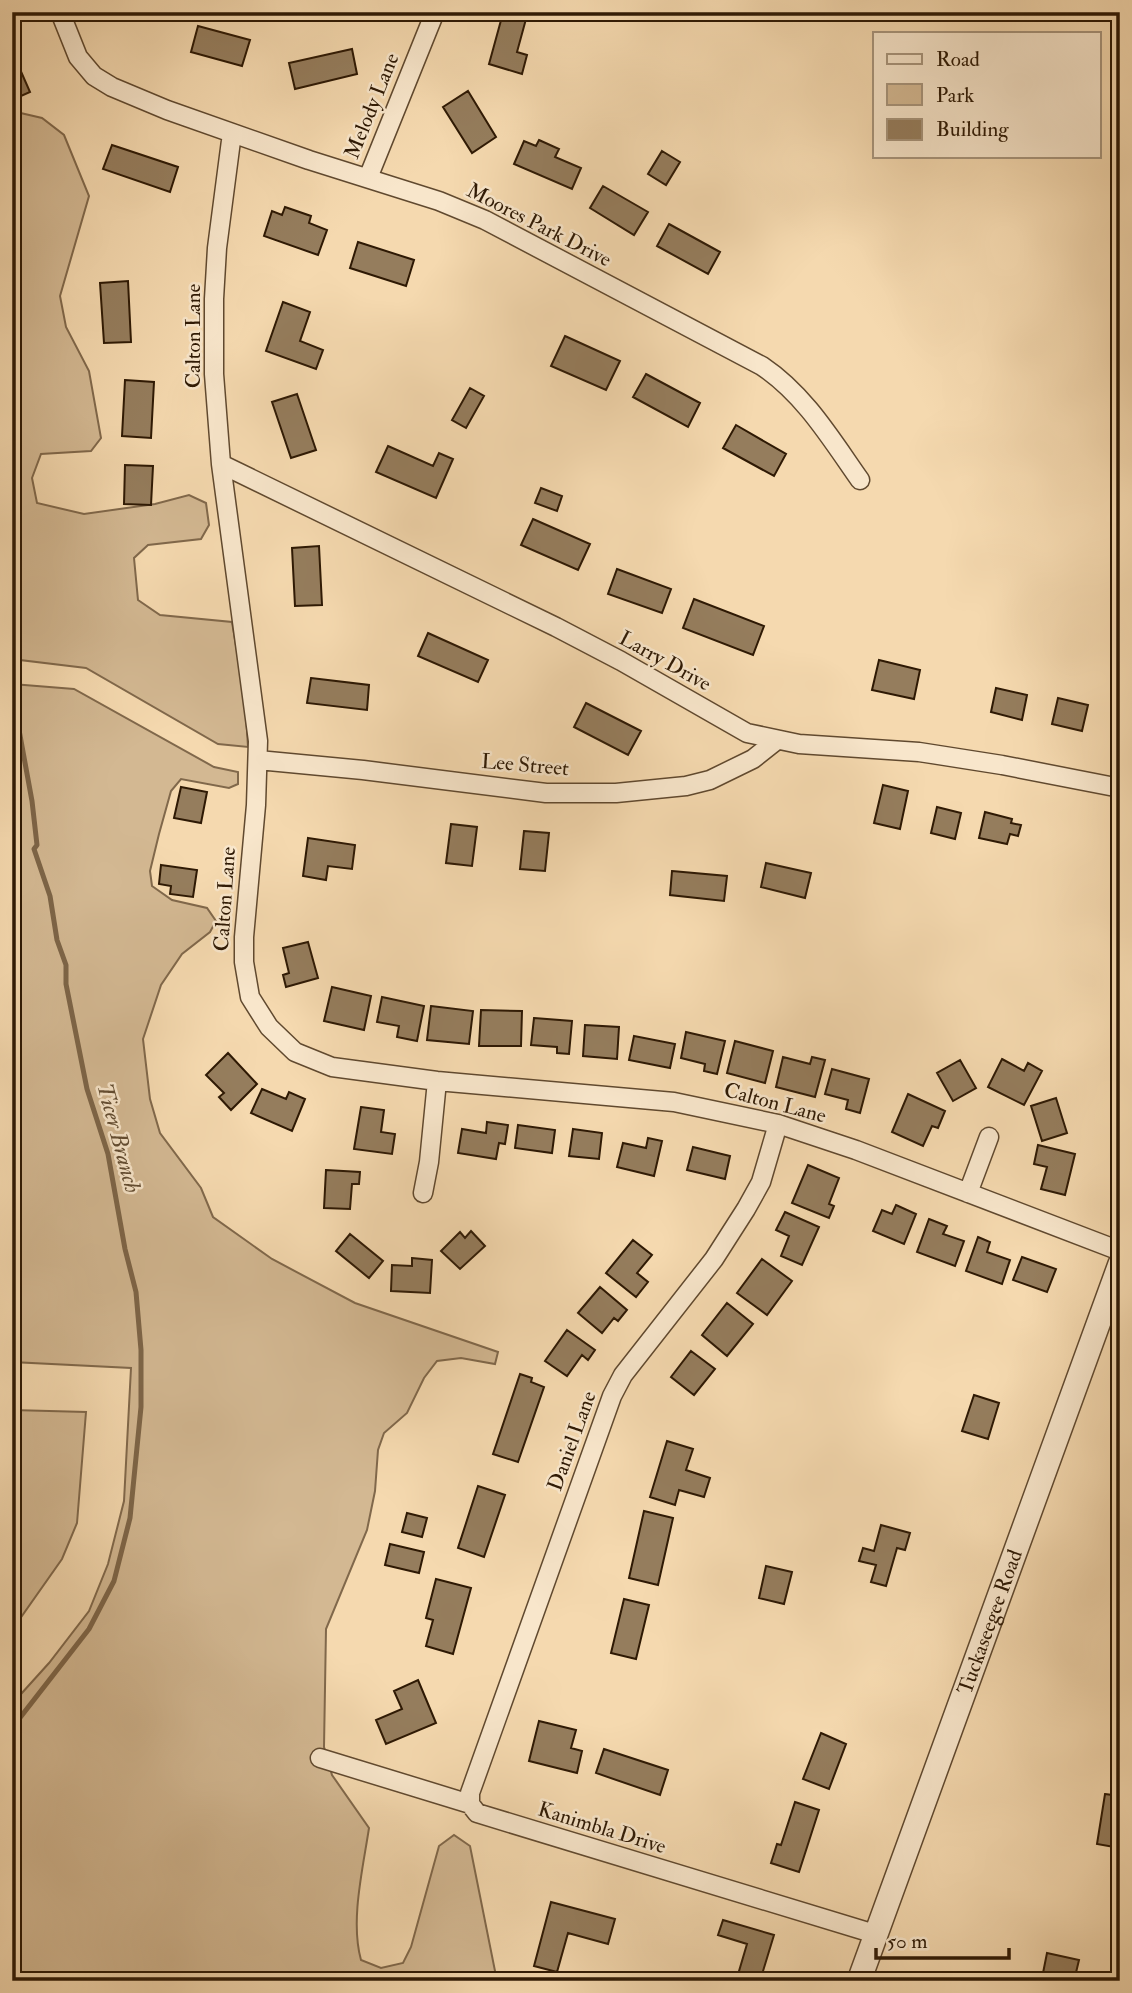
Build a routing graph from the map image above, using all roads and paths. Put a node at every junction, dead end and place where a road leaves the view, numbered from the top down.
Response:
1 (60, 12) edge
2 (435, 12) edge
3 (232, 133) junction
4 (368, 178) junction
5 (221, 464) junction
6 (860, 480) dead end
7 (777, 740) junction
8 (258, 761) junction
9 (1120, 788) edge
10 (437, 1081) junction
11 (778, 1124) junction
12 (989, 1137) dead end
13 (423, 1193) dead end
14 (968, 1193) junction
15 (1120, 1251) edge
16 (1120, 1264) edge
17 (320, 1758) dead end
18 (470, 1804) junction
19 (875, 1934) junction
20 (859, 1981) edge

1 - 3 street, Moores Park Drive
2 - 4 street, Melody Lane
3 - 4 street, Moores Park Drive
3 - 5 street, Calton Lane
4 - 6 street, Moores Park Drive
5 - 7 street, Larry Drive
5 - 8 street, Calton Lane
7 - 8 street, Lee Street
7 - 9 street, Larry Drive
8 - 10 street, Calton Lane
10 - 11 street, Calton Lane
10 - 13 street
11 - 14 street, Calton Lane
11 - 18 street, Daniel Lane
12 - 14 street
14 - 15 street, Calton Lane
16 - 19 street, Tuckaseegee Road
17 - 18 street, Kanimbla Drive
18 - 19 street, Kanimbla Drive
19 - 20 street, Tuckaseegee Road

